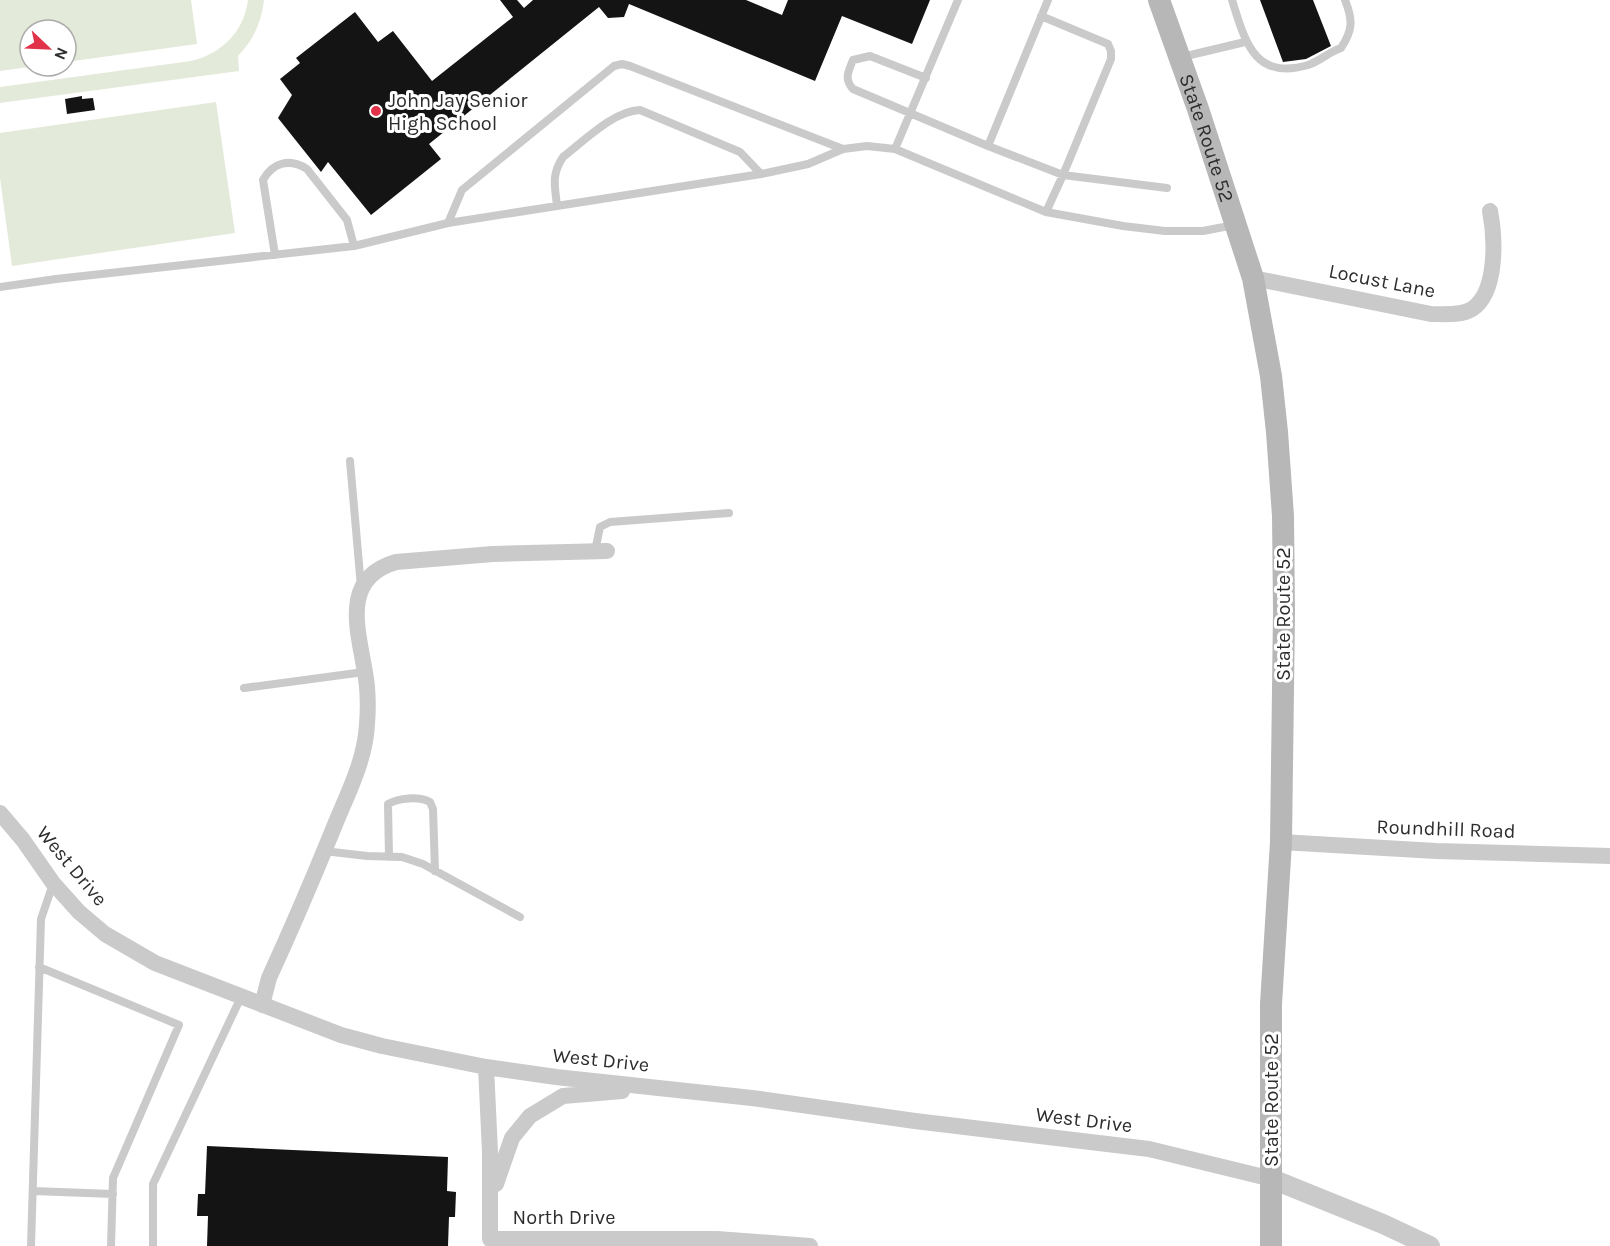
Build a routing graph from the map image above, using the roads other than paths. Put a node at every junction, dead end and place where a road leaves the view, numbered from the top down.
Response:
1 (958, 0) edge
2 (1048, 0) edge
3 (1159, 0) edge
4 (1232, 0) edge
5 (1345, 0) edge
6 (1041, 16) junction
7 (1245, 42) junction
8 (1179, 58) junction
9 (926, 78) junction
10 (911, 114) junction
11 (988, 146) junction
12 (843, 149) junction
13 (895, 149) junction
14 (761, 174) junction
15 (1063, 175) junction
16 (1167, 188) dead end
17 (557, 206) junction
18 (1491, 211) dead end
19 (1046, 212) junction
20 (448, 223) junction
21 (1235, 225) junction
22 (354, 246) junction
23 (275, 255) junction
24 (1253, 278) junction
25 (0, 287) edge
26 (350, 461) dead end
27 (729, 513) dead end
28 (601, 551) joint
29 (361, 587) junction
30 (364, 672) junction
31 (244, 688) dead end
32 (0, 813) edge
33 (1281, 842) junction
34 (324, 851) junction
35 (389, 856) junction
36 (1610, 856) edge
37 (435, 871) junction
38 (53, 883) junction
39 (520, 917) dead end
40 (39, 967) junction
41 (241, 997) junction
42 (262, 1005) junction
43 (486, 1067) junction
44 (662, 1088) junction
45 (1272, 1179) junction
46 (33, 1191) junction
47 (113, 1194) junction
48 (490, 1211) junction
49 (490, 1242) edge
50 (31, 1246) edge
51 (111, 1246) edge
52 (153, 1246) edge
53 (809, 1246) edge
54 (1271, 1246) edge
55 (1430, 1246) edge

1 - 9 lane
2 - 6 lane
3 - 8 main road, State Route 52
4 - 7 lane
5 - 7 lane
6 - 11 lane
6 - 15 lane
7 - 8 lane
8 - 21 main road, State Route 52
9 - 10 lane
9 - 10 lane
10 - 11 lane
10 - 13 lane
11 - 15 lane
12 - 13 lane
12 - 14 lane
12 - 20 lane
13 - 19 lane
14 - 17 lane
14 - 17 lane
15 - 16 lane
15 - 19 lane
17 - 20 lane
18 - 24 street, Locust Lane
19 - 21 lane
20 - 22 lane
21 - 24 main road, State Route 52
22 - 23 lane
22 - 23 lane
23 - 25 lane
24 - 33 main road, State Route 52
26 - 29 lane
27 - 28 lane
28 - 29 street
29 - 30 street
30 - 31 lane
30 - 34 street
32 - 38 street, West Drive
33 - 36 street, Roundhill Road
33 - 45 main road, State Route 52
34 - 35 lane
34 - 42 street
35 - 37 lane
35 - 37 lane
37 - 39 lane
38 - 40 lane
38 - 41 street, West Drive
40 - 46 lane
40 - 47 lane
41 - 42 street, West Drive
41 - 52 lane
42 - 43 street, West Drive
43 - 44 street, West Drive
43 - 48 street, North Drive
44 - 45 street, West Drive
44 - 48 street
45 - 54 main road, State Route 52
45 - 55 street
46 - 47 lane
46 - 50 lane
47 - 51 lane
48 - 49 street, North Drive
49 - 53 street, North Drive

